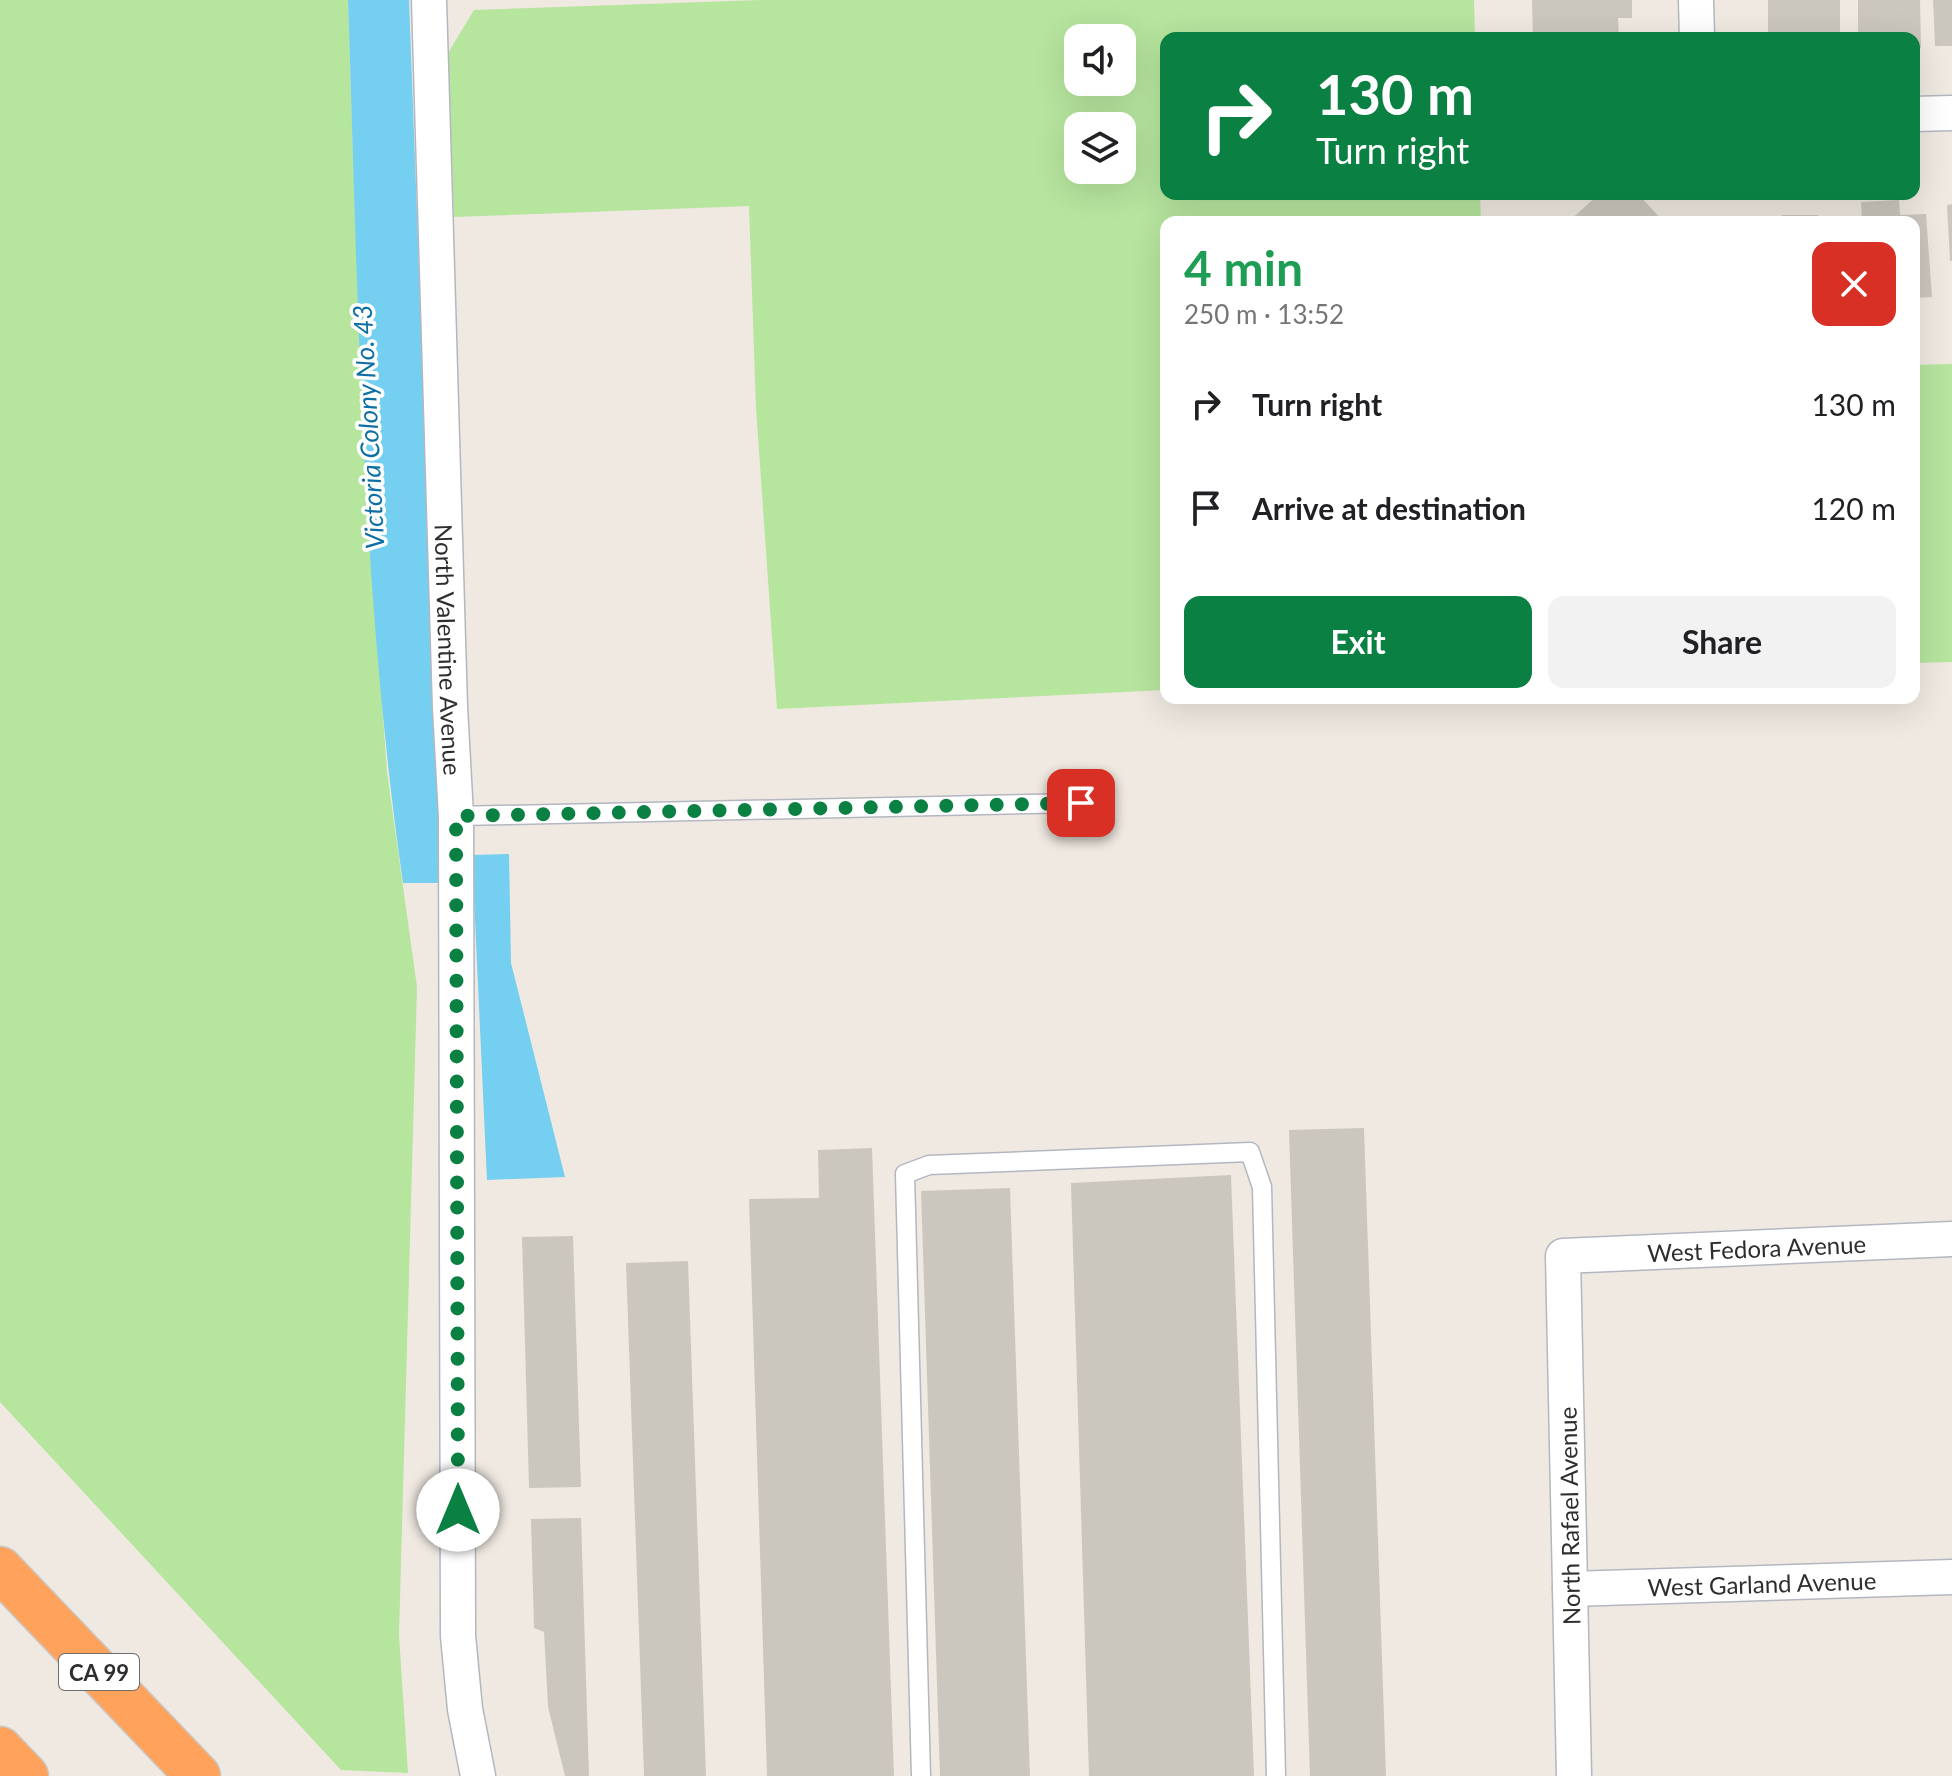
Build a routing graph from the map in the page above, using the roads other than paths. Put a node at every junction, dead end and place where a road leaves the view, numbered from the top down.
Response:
1 (429, 0) edge
2 (1696, 0) edge
3 (1697, 32) edge
4 (1952, 113) edge
5 (1920, 114) edge
6 (1081, 803) dead end
7 (456, 816) junction
8 (1952, 1239) edge
9 (1563, 1256) joint
10 (0, 1569) edge
11 (1952, 1577) edge
12 (1570, 1589) junction
13 (0, 1749) edge
14 (26, 1776) edge
15 (198, 1776) edge
16 (478, 1776) edge
17 (921, 1776) edge
18 (1276, 1776) edge
19 (1574, 1776) edge

1 - 7 street, North Valentine Avenue
2 - 3 street
4 - 5 street
6 - 7 lane
7 - 16 street, North Valentine Avenue
8 - 9 street, West Fedora Avenue
9 - 12 street, North Rafael Avenue
10 - 15 highway, CA 99
11 - 12 street, West Garland Avenue
12 - 19 street, North Rafael Avenue
13 - 14 highway
17 - 18 lane

